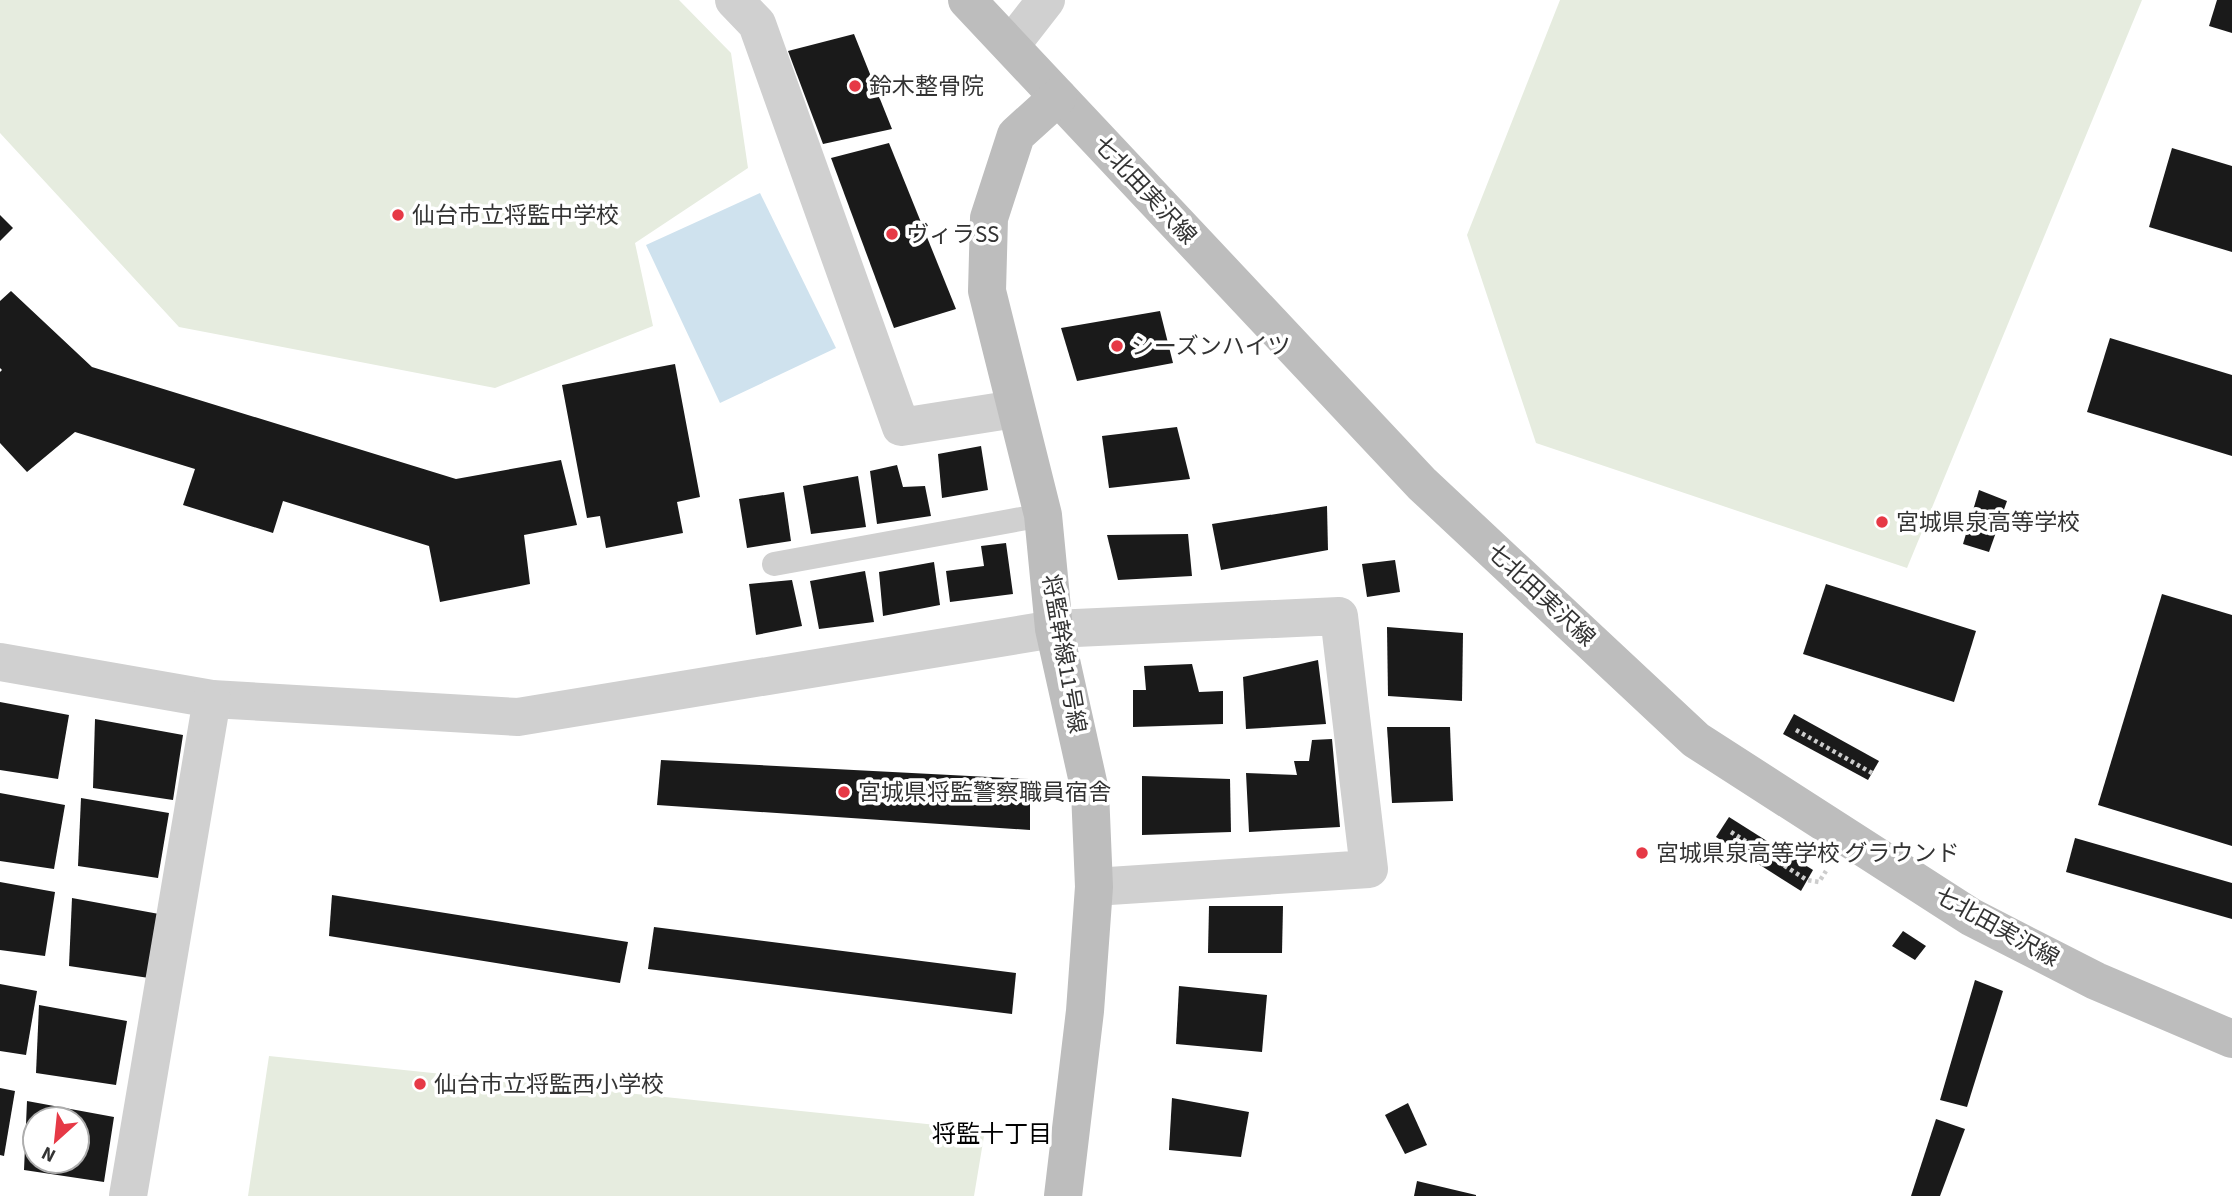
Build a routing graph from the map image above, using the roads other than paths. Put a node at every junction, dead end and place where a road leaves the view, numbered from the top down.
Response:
1 (734, 0) edge
2 (967, 0) edge
3 (1046, 0) edge
4 (1011, 45) junction
5 (1058, 97) junction
6 (1015, 409) junction
7 (1043, 515) junction
8 (774, 564) dead end
9 (1054, 629) junction
10 (0, 662) edge
11 (212, 699) junction
12 (1094, 887) junction
13 (2232, 1039) edge
14 (128, 1196) edge
15 (1063, 1196) edge

1 - 6 street
2 - 4 street, 七北田実沢線
3 - 4 street
4 - 5 street, 七北田実沢線
5 - 6 street, 将監幹線11号線
5 - 13 street, 七北田実沢線
6 - 7 street, 将監幹線11号線
7 - 8 lane
7 - 9 street, 将監幹線11号線
9 - 11 street
9 - 12 street, 将監幹線11号線
9 - 12 street
10 - 11 street
11 - 14 street
12 - 15 street, 将監幹線11号線

